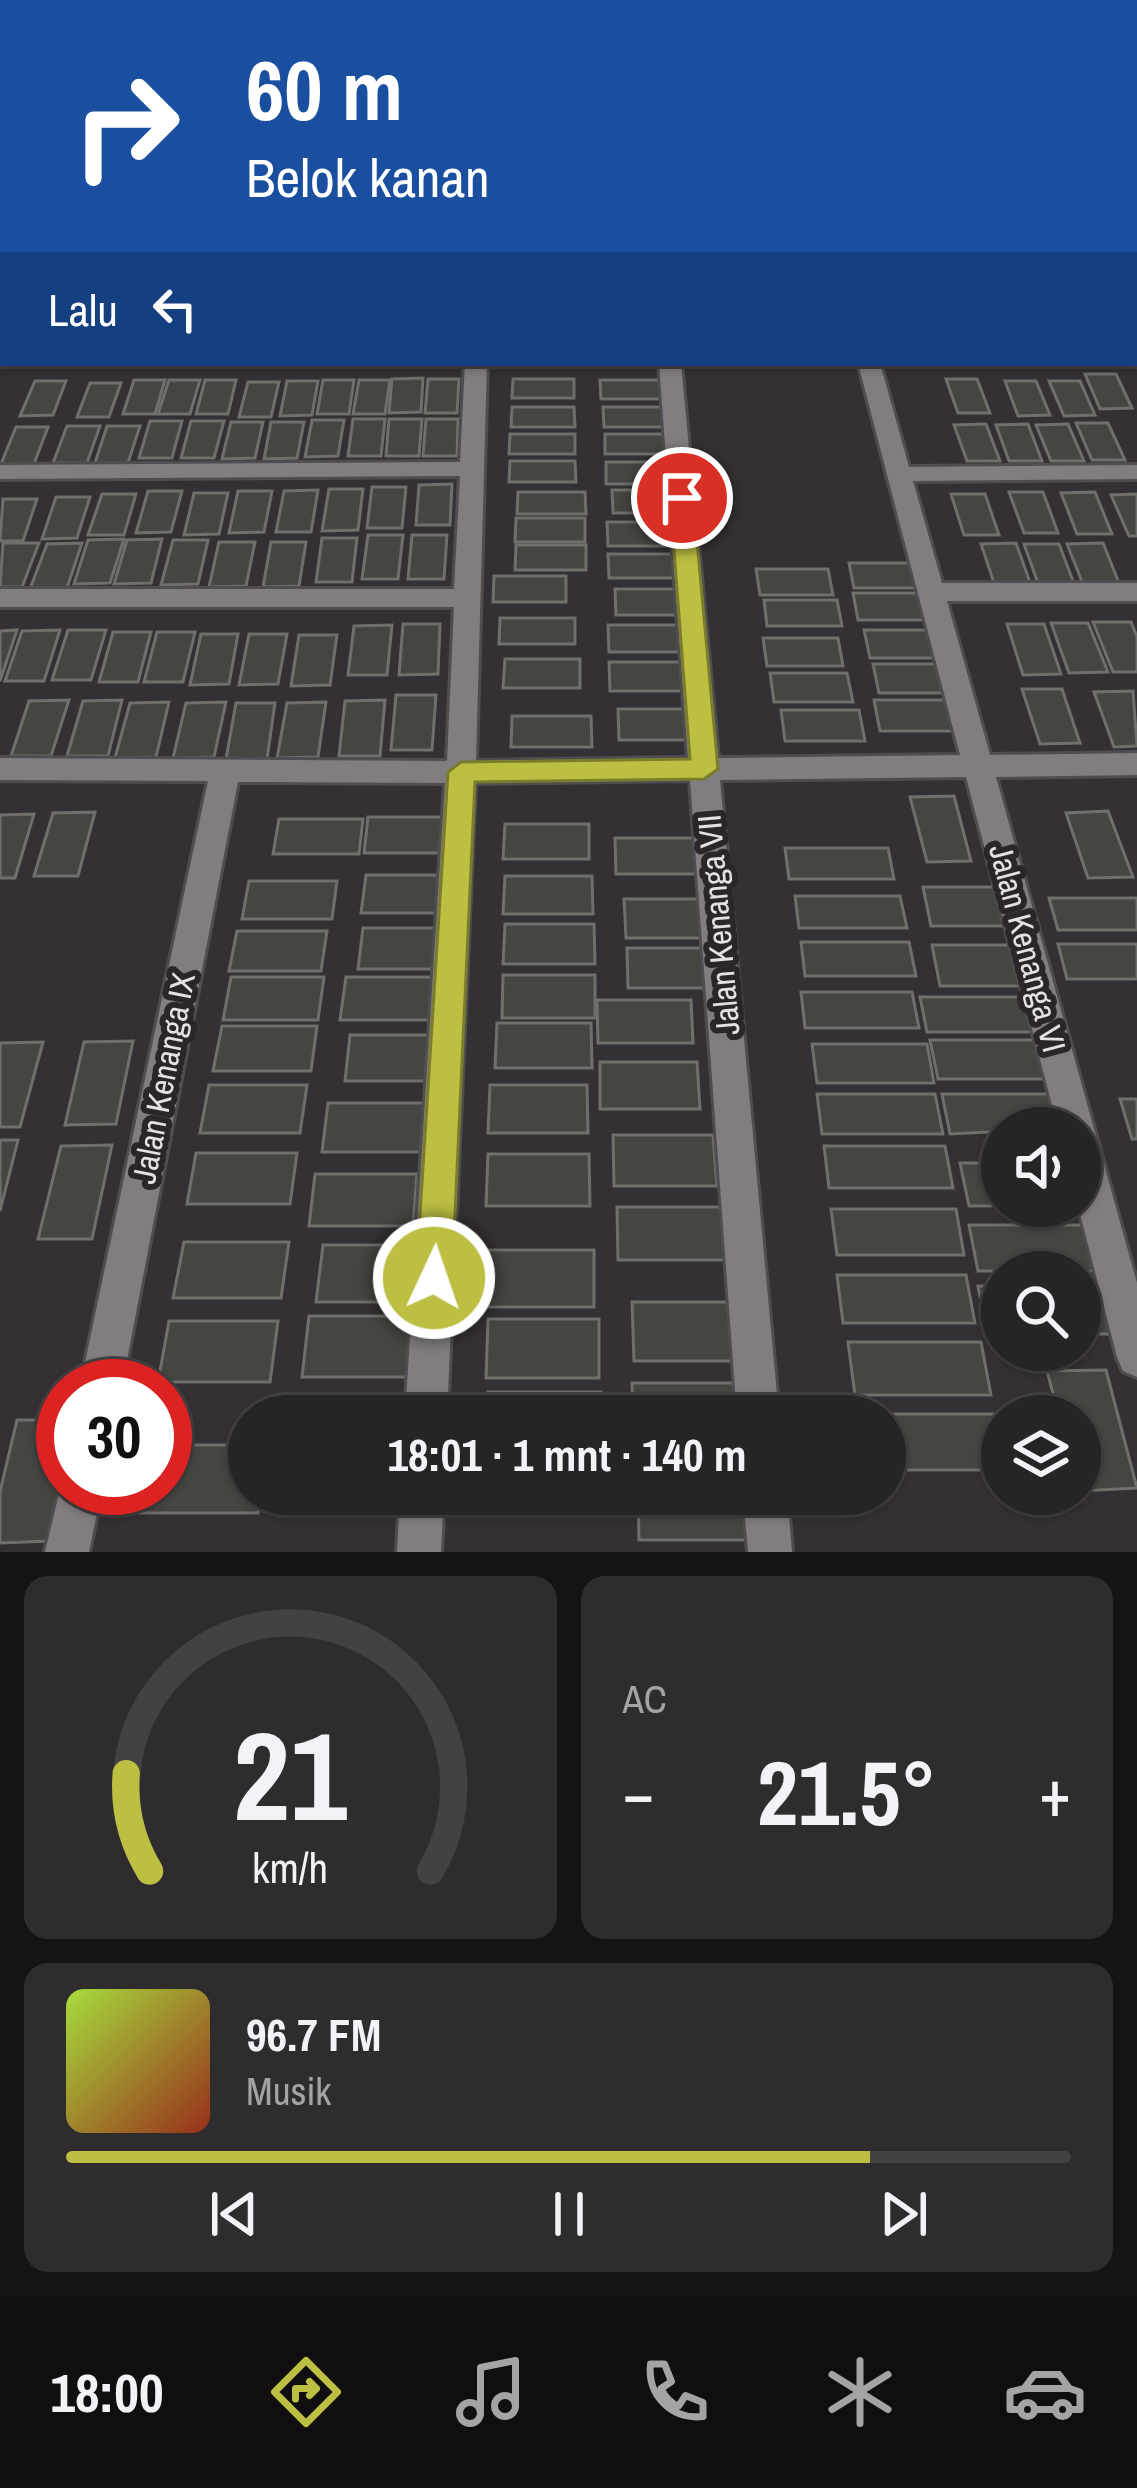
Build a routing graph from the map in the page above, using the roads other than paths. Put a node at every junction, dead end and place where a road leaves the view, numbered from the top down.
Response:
1 (476, 366) edge
2 (670, 366) edge
3 (870, 366) edge
4 (472, 470) junction
5 (0, 472) edge
6 (1137, 472) edge
7 (899, 474) junction
8 (932, 592) junction
9 (1137, 592) edge
10 (0, 598) edge
11 (467, 598) junction
12 (1137, 764) edge
13 (981, 768) junction
14 (704, 769) junction
15 (0, 770) edge
16 (225, 770) junction
17 (461, 772) junction
18 (1070, 1107) edge
19 (1101, 1222) edge
20 (1137, 1358) edge
21 (106, 1359) edge
22 (428, 1395) edge
23 (756, 1395) edge
24 (75, 1515) edge
25 (421, 1515) edge
26 (767, 1515) edge
27 (68, 1552) edge
28 (419, 1552) edge
29 (770, 1552) edge

1 - 4 street
2 - 14 street, Jalan Kenanga VII
3 - 7 street, Jalan Kenanga VI
4 - 5 street
4 - 11 street
6 - 7 street
7 - 8 street, Jalan Kenanga VI
8 - 9 street
8 - 13 street, Jalan Kenanga VI
10 - 11 street
11 - 17 street
12 - 13 street
13 - 14 street
13 - 18 street, Jalan Kenanga VI
14 - 17 street
14 - 23 street, Jalan Kenanga VII
15 - 16 street
16 - 17 street
16 - 21 street, Jalan Kenanga IX
17 - 22 street
19 - 20 street
24 - 27 street
25 - 28 street
26 - 29 street

